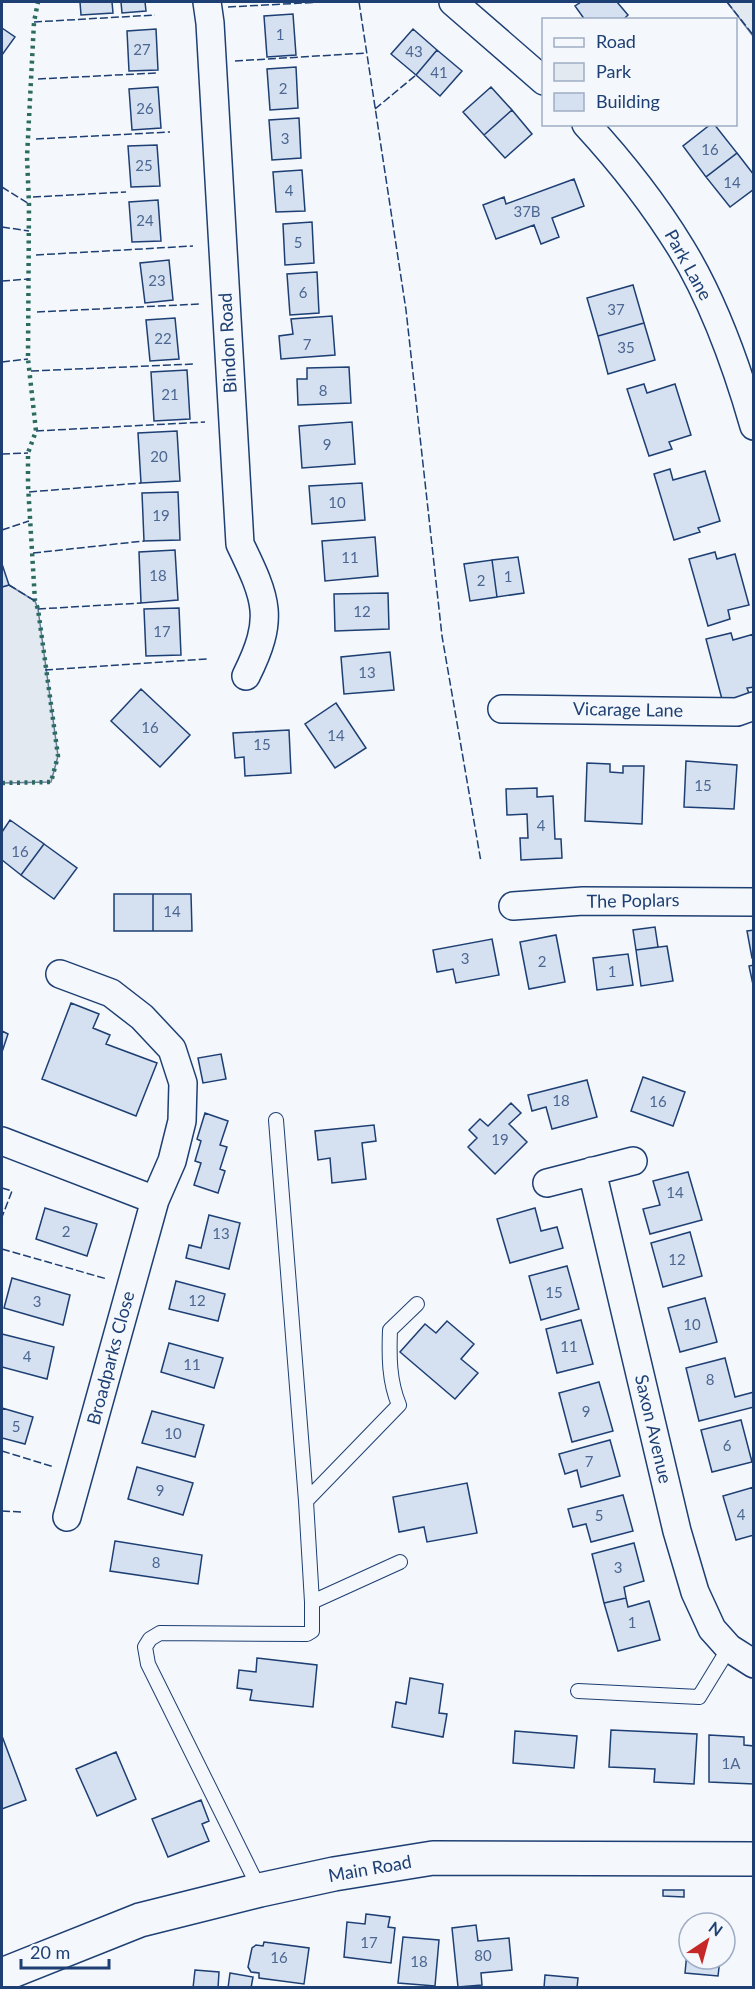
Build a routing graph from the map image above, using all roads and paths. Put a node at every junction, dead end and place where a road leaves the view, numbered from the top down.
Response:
1 (207, 2) edge
2 (453, 2) edge
3 (542, 80) edge
4 (588, 126) edge
5 (753, 426) edge
6 (246, 676) dead end
7 (753, 706) edge
8 (502, 709) dead end
9 (753, 902) edge
10 (513, 906) dead end
11 (60, 974) dead end
12 (276, 1120) dead end
13 (2, 1141) edge
14 (633, 1161) dead end
15 (592, 1171) junction
16 (547, 1183) dead end
17 (155, 1200) junction
18 (417, 1304) dead end
19 (306, 1501) junction
20 (67, 1517) dead end
21 (400, 1562) dead end
22 (312, 1602) junction
23 (729, 1648) junction
24 (753, 1664) edge
25 (578, 1690) dead end
26 (753, 1859) edge
27 (260, 1890) junction
28 (2, 1975) edge

1 - 6 street, Bindon Road
2 - 3 street
4 - 5 street, Park Lane
7 - 8 street, Vicarage Lane
9 - 10 street, The Poplars
11 - 17 street, Broadparks Close
12 - 19 lane
13 - 17 street
14 - 15 street
15 - 16 street
15 - 23 street, Saxon Avenue
17 - 20 street, Broadparks Close
18 - 19 lane
19 - 22 lane
21 - 22 lane
22 - 27 lane
23 - 24 street, Saxon Avenue
23 - 25 lane
26 - 27 main road, Main Road
27 - 28 main road, Main Road

